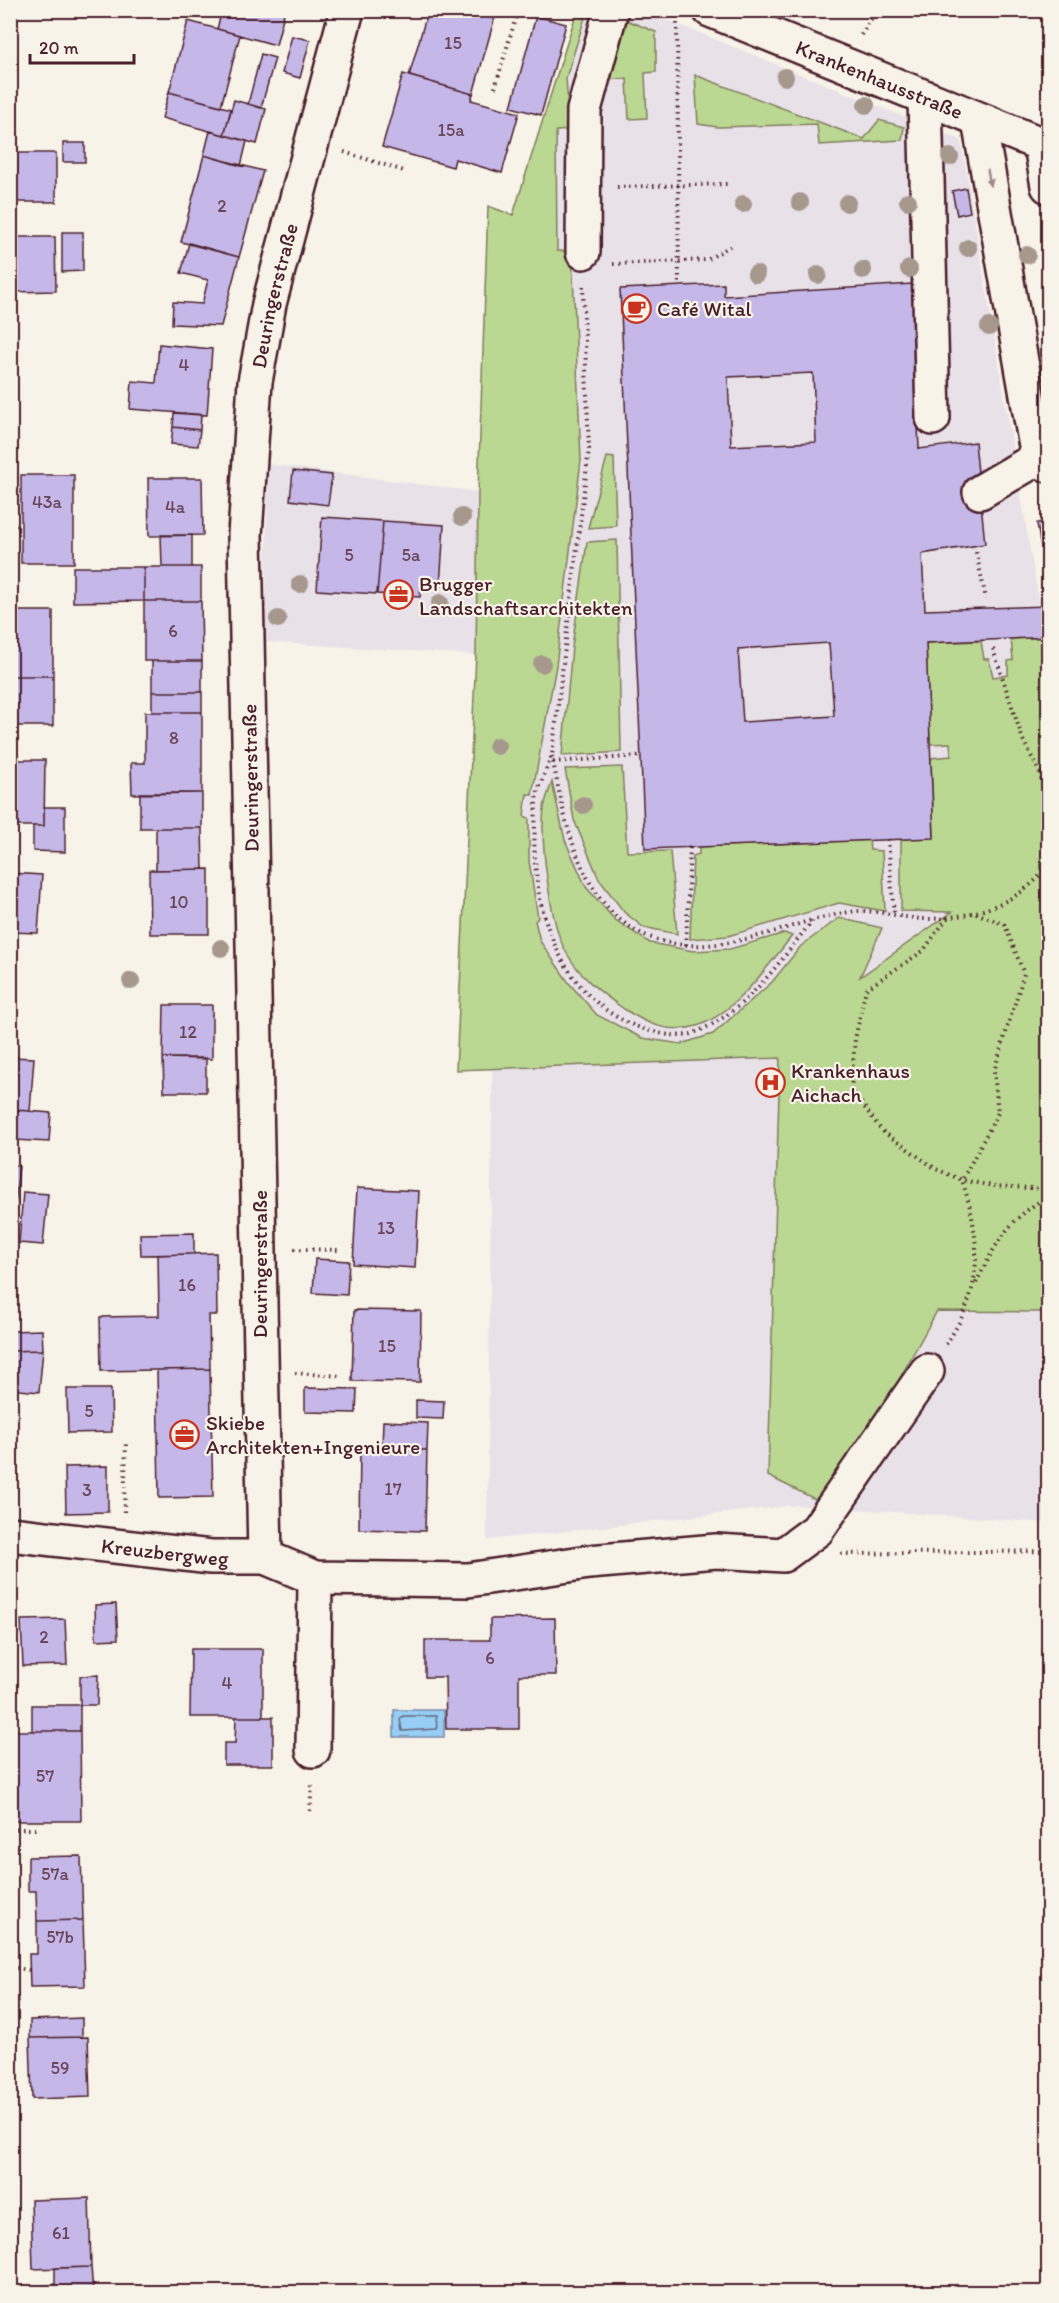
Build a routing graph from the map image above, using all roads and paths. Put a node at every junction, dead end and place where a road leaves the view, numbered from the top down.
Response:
1 (347, 10) edge
2 (518, 10) edge
3 (611, 10) edge
4 (710, 10) edge
5 (678, 21) dead end
6 (495, 87) dead end
7 (925, 98) junction
8 (979, 121) junction
9 (312, 141) junction
10 (1045, 146) edge
11 (404, 171) dead end
12 (728, 184) dead end
13 (677, 185) junction
14 (1048, 186) edge
15 (583, 189) junction
16 (730, 246) dead end
17 (583, 259) junction
18 (678, 261) junction
19 (679, 286) dead end
20 (1018, 346) junction
21 (1048, 383) edge
22 (933, 418) dead end
23 (1043, 462) edge
24 (980, 492) dead end
25 (10, 523) edge
26 (21, 528) dead end
27 (976, 552) dead end
28 (986, 599) dead end
29 (993, 649) dead end
30 (552, 755) junction
31 (641, 756) dead end
32 (553, 762) junction
33 (1048, 804) edge
34 (888, 839) dead end
35 (690, 847) dead end
36 (1048, 865) edge
37 (975, 913) junction
38 (894, 915) junction
39 (948, 916) junction
40 (813, 920) junction
41 (686, 945) junction
42 (962, 1180) junction
43 (1048, 1189) edge
44 (1048, 1196) edge
45 (259, 1249) junction
46 (341, 1250) dead end
47 (976, 1284) junction
48 (260, 1371) junction
49 (927, 1371) joint
50 (342, 1376) dead end
51 (126, 1441) dead end
52 (10, 1534) edge
53 (124, 1547) junction
54 (1048, 1551) edge
55 (839, 1554) dead end
56 (265, 1557) junction
57 (315, 1578) junction
58 (313, 1750) dead end
59 (10, 1829) edge
60 (39, 1829) dead end
61 (10, 1967) edge
62 (29, 1970) dead end

1 - 9 street, Deuringerstraße
2 - 6 path
3 - 15 street
4 - 7 street, Krankenhausstraße
5 - 13 path
7 - 8 street, Krankenhausstraße
7 - 22 street
8 - 10 street, Krankenhausstraße
8 -> 20 street
9 - 11 path
9 - 45 street, Deuringerstraße
10 - 14 street
12 - 13 path
13 - 15 path
13 - 18 path
15 - 17 street
16 - 18 path
17 - 18 path
17 - 30 path
18 - 19 path
20 - 21 street
20 - 23 street
23 - 24 street
25 - 26 path
27 - 28 path
29 - 33 path
30 - 32 path
30 - 40 path
31 - 32 path
32 - 41 path
34 - 38 path
35 - 41 path
36 - 37 path
37 - 39 path
37 - 42 path
38 - 39 path
38 - 40 path
39 - 42 path
40 - 41 path
42 - 43 path
42 - 47 path
44 - 47 path
45 - 46 path
45 - 48 street, Deuringerstraße
47 - 49 path
48 - 50 path
48 - 56 street, Deuringerstraße
49 - 57 street, Kreuzbergweg
51 - 53 path
52 - 53 street, Kreuzbergweg
53 - 56 street, Kreuzbergweg
54 - 55 path
56 - 57 street, Kreuzbergweg
57 - 58 street
59 - 60 path
61 - 62 path

